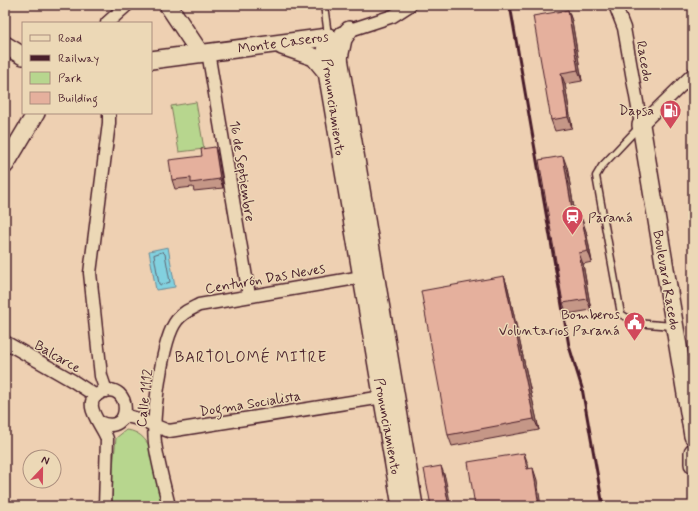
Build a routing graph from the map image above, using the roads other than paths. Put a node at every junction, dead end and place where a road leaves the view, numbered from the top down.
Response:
1 (168, 5) edge
2 (324, 5) edge
3 (410, 5) edge
4 (615, 5) edge
5 (125, 6) edge
6 (108, 22) edge
7 (349, 30) junction
8 (328, 37) junction
9 (276, 44) junction
10 (5, 45) edge
11 (204, 53) junction
12 (22, 55) edge
13 (340, 58) junction
14 (152, 60) edge
15 (328, 74) junction
16 (693, 74) edge
17 (35, 114) edge
18 (109, 114) edge
19 (641, 125) junction
20 (5, 165) edge
21 (362, 277) junction
22 (249, 295) junction
23 (177, 319) joint
24 (674, 326) junction
25 (5, 342) edge
26 (101, 394) junction
27 (383, 397) junction
28 (124, 416) junction
29 (99, 422) junction
30 (154, 427) junction
31 (693, 436) edge
32 (693, 452) edge
33 (693, 464) edge
34 (105, 506) edge
35 (169, 506) edge
36 (401, 506) edge
37 (414, 506) edge

1 - 11 main road
2 - 8 lane
3 - 7 street, Monte Caseros
4 - 19 street, Racedo
5 - 6 street
7 - 8 street, Monte Caseros
7 - 13 main road
8 - 9 main road, Monte Caseros
8 - 13 main road, Pronunciamiento
8 - 15 main road, Pronunciamiento
9 - 11 main road, Monte Caseros
9 - 15 main road
10 - 12 main road
11 - 14 main road, Monte Caseros
11 - 22 street, 16 de Septiembre
13 - 37 main road, Pronunciamiento
15 - 21 main road, Pronunciamiento
16 - 19 street
17 - 20 main road
18 - 26 street
19 - 24 main road, Boulevard Racedo
19 - 24 lane
21 - 22 street, Centurón Das Neves
21 - 27 main road, Pronunciamiento
22 - 23 street, Centurón Das Neves
23 - 30 street, Calle 1112
24 - 31 main road, Boulevard Racedo
25 - 26 street, Balcarce
26 - 28 street
26 - 29 street
27 - 30 street, Dogma Socialista
27 - 36 main road, Pronunciamiento
28 - 29 street
28 - 30 street, Dogma Socialista
29 - 34 street
30 - 35 street, Calle 1112
32 - 33 main road

